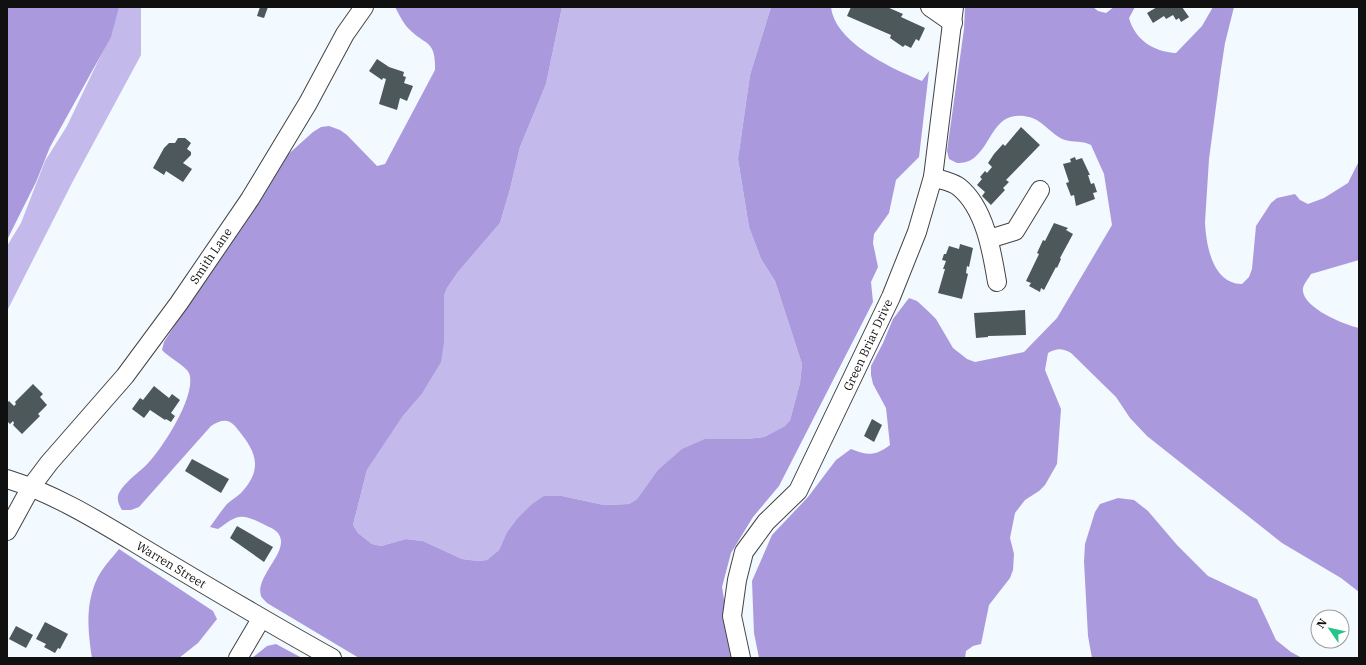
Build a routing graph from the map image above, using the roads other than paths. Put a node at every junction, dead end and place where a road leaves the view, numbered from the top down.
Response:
1 (364, 7) edge
2 (930, 7) edge
3 (953, 15) edge
4 (933, 177) junction
5 (1040, 190) dead end
6 (989, 239) junction
7 (997, 282) dead end
8 (7, 479) edge
9 (32, 487) junction
10 (7, 531) edge
11 (261, 619) junction
12 (238, 658) edge
13 (332, 658) edge
14 (741, 658) edge

1 - 9 street, Smith Lane
2 - 3 street
3 - 4 street, Green Briar Drive
4 - 6 street
4 - 14 street, Green Briar Drive
5 - 6 street
6 - 7 street
8 - 9 street, Warren Street
9 - 10 street, Smith Lane
9 - 11 street, Warren Street
11 - 12 street
11 - 13 street, Warren Street

